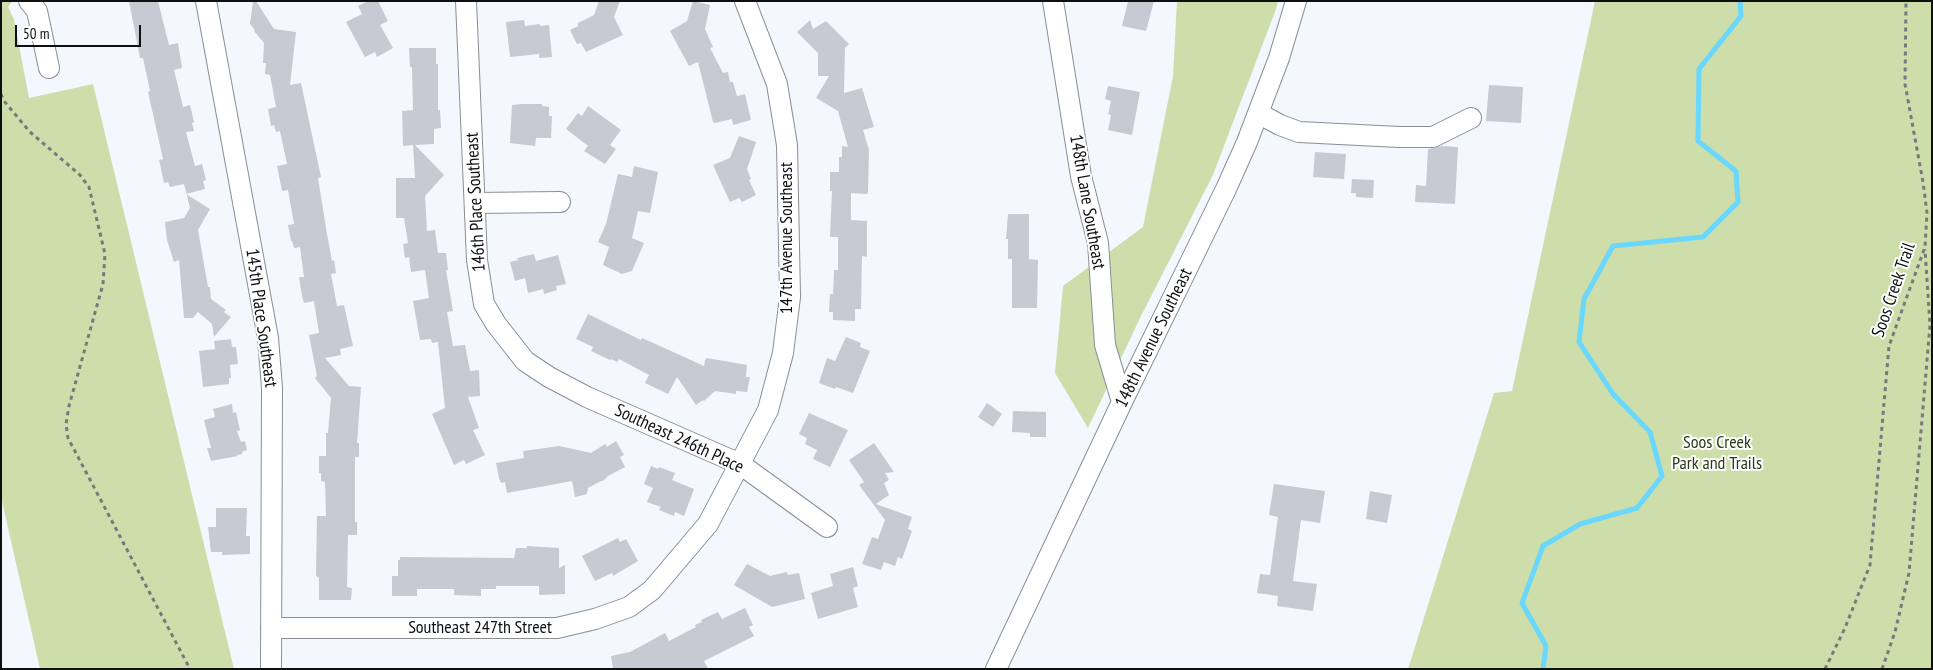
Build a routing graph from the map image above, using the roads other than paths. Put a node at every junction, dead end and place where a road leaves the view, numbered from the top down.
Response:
1 (29, 1) edge
2 (206, 1) edge
3 (466, 1) edge
4 (745, 1) edge
5 (1054, 1) edge
6 (1296, 1) edge
7 (49, 68) dead end
8 (1258, 113) junction
9 (1471, 118) dead end
10 (560, 202) dead end
11 (475, 203) junction
12 (550, 377) joint
13 (1122, 402) junction
14 (740, 464) junction
15 (827, 527) dead end
16 (670, 570) joint
17 (271, 628) junction
18 (271, 669) edge
19 (996, 669) edge

1 - 7 street
2 - 17 street, 145th Place Southeast
3 - 11 street, 146th Place Southeast
4 - 14 street, 147th Avenue Southeast
5 - 13 street, 148th Lane Southeast
6 - 8 street, 148th Avenue Southeast
8 - 9 street
8 - 13 street, 148th Avenue Southeast
10 - 11 street
11 - 12 street, 146th Place Southeast
12 - 14 street, Southeast 246th Place
13 - 19 street, 148th Avenue Southeast
14 - 15 street, Southeast 246th Place
14 - 16 street, 147th Avenue Southeast
16 - 17 street, Southeast 247th Street
17 - 18 street, 145th Place Southeast

